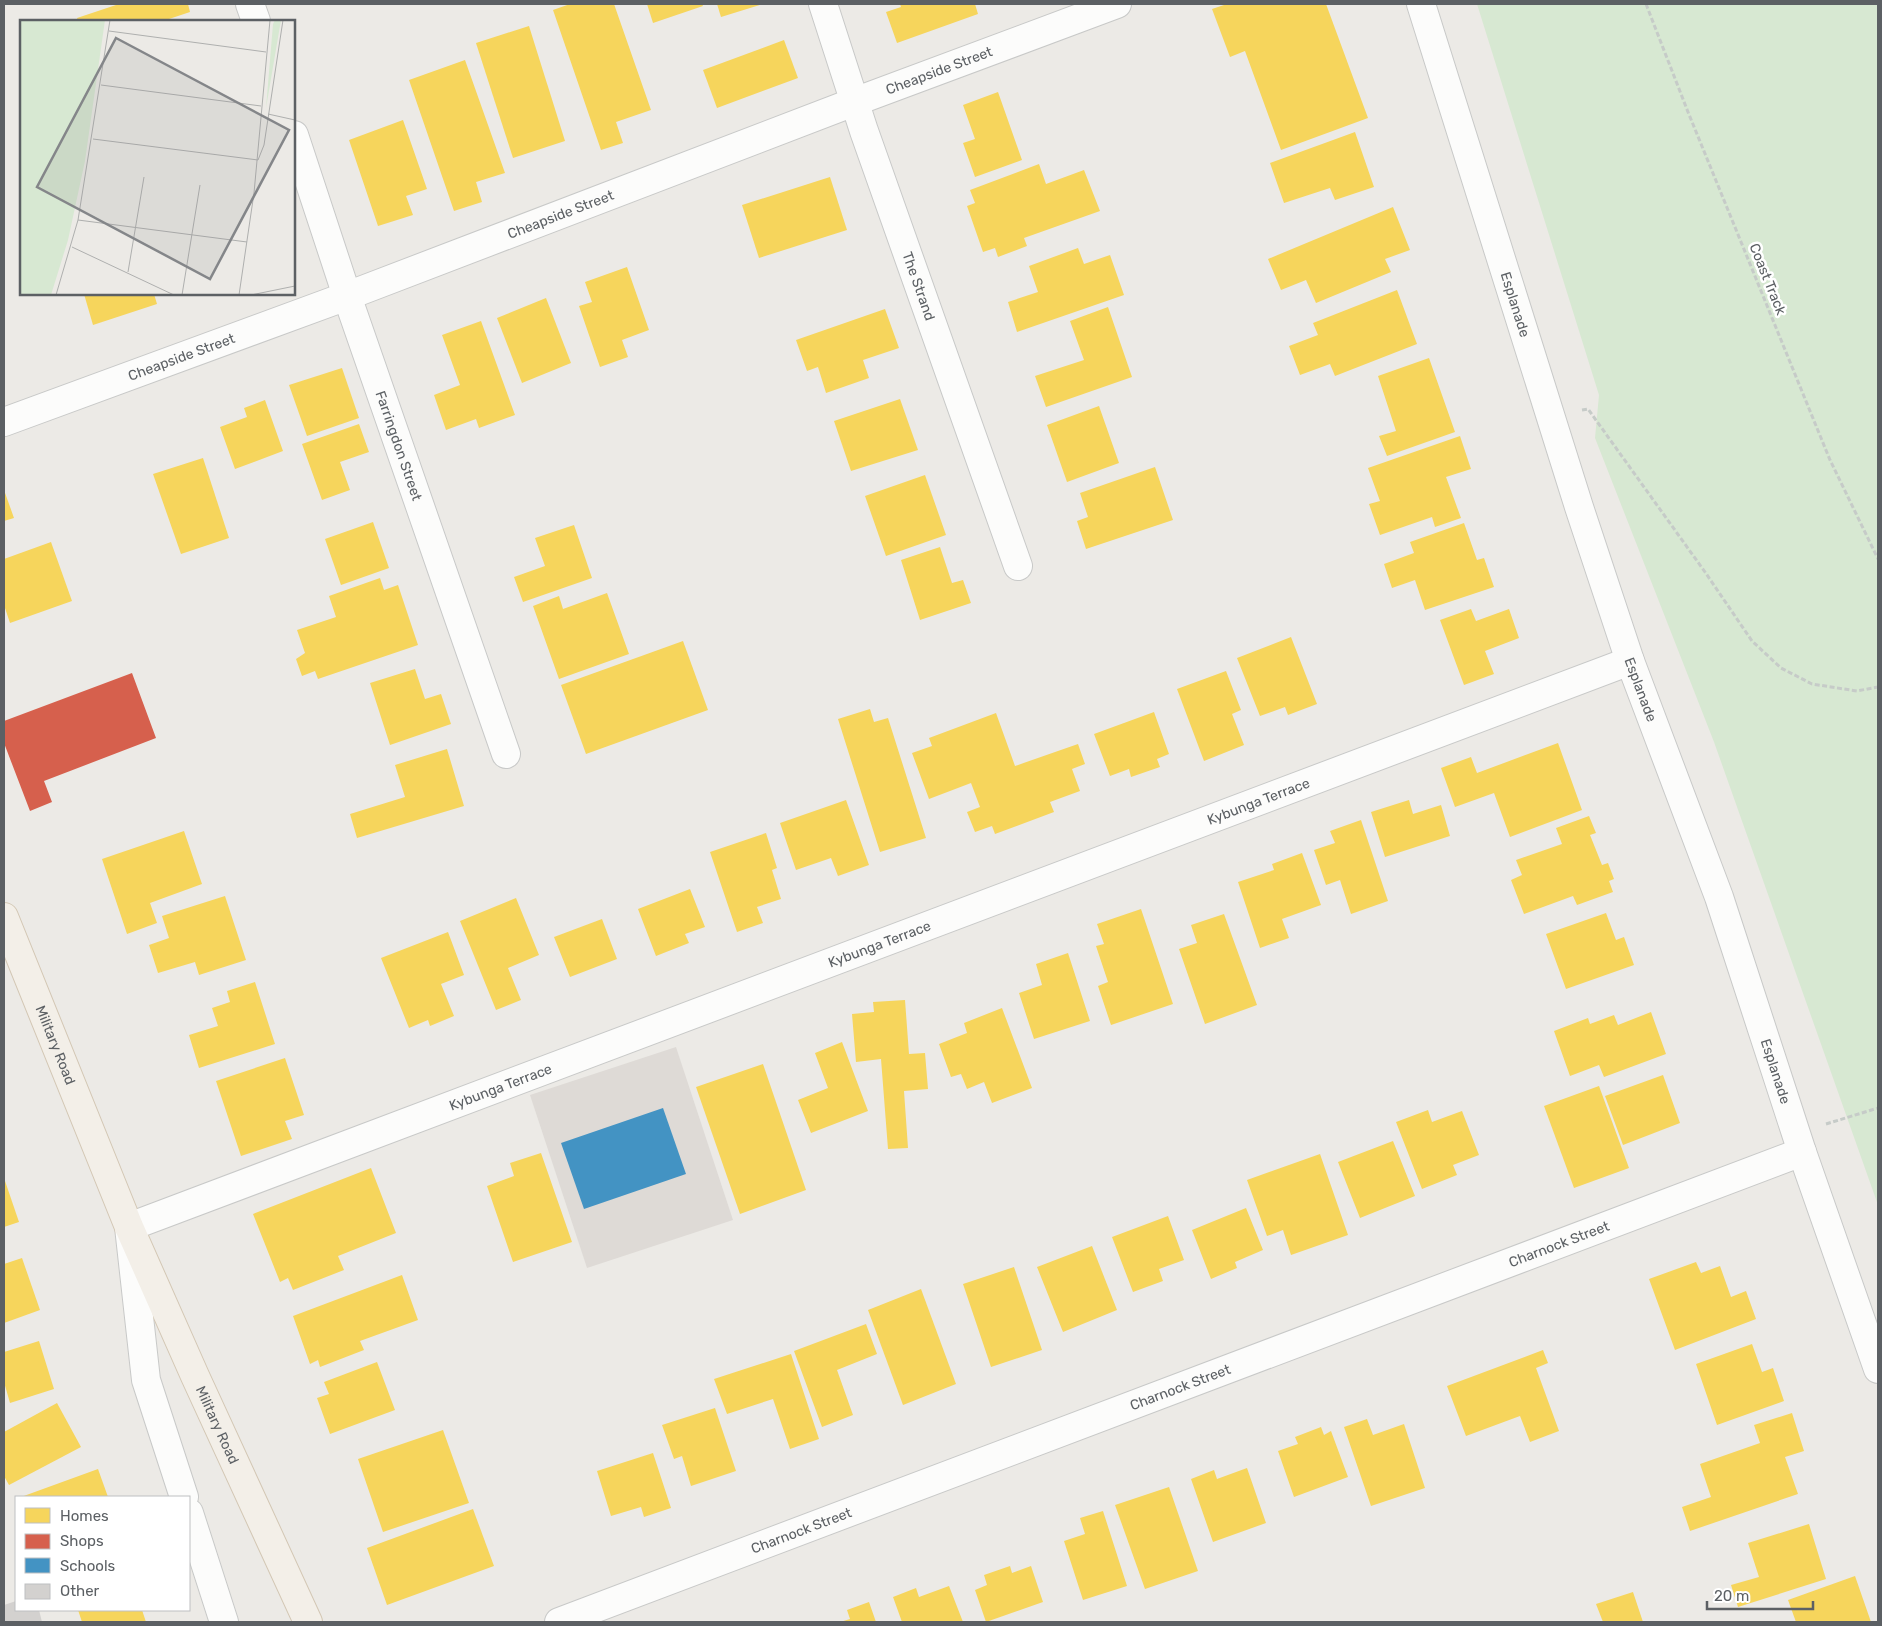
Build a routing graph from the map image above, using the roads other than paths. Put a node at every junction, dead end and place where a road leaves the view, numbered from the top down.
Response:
1 (250, 4) edge
2 (823, 4) edge
3 (1117, 4) edge
4 (1421, 4) edge
5 (256, 20) edge
6 (854, 102) junction
7 (295, 138) edge
8 (347, 296) junction
9 (4, 422) edge
10 (1018, 566) dead end
11 (1630, 661) junction
12 (506, 754) dead end
13 (4, 917) edge
14 (1802, 1152) junction
15 (130, 1227) junction
16 (1878, 1368) edge
17 (184, 1496) edge
18 (190, 1516) edge
19 (224, 1622) edge
20 (308, 1622) edge
21 (559, 1622) edge

1 - 5 street
2 - 6 street, The Strand
3 - 6 street, Cheapside Street
4 - 11 street, Esplanade
6 - 8 street, Cheapside Street
6 - 10 street, The Strand
7 - 8 street, Farringdon Street
8 - 9 street, Cheapside Street
8 - 12 street, Farringdon Street
11 - 14 street, Esplanade
11 - 15 street, Kybunga Terrace
13 - 15 main road, Military Road
14 - 16 street, Esplanade
14 - 21 street, Charnock Street
15 - 17 street, Military Road
15 - 20 main road, Military Road
18 - 19 street

